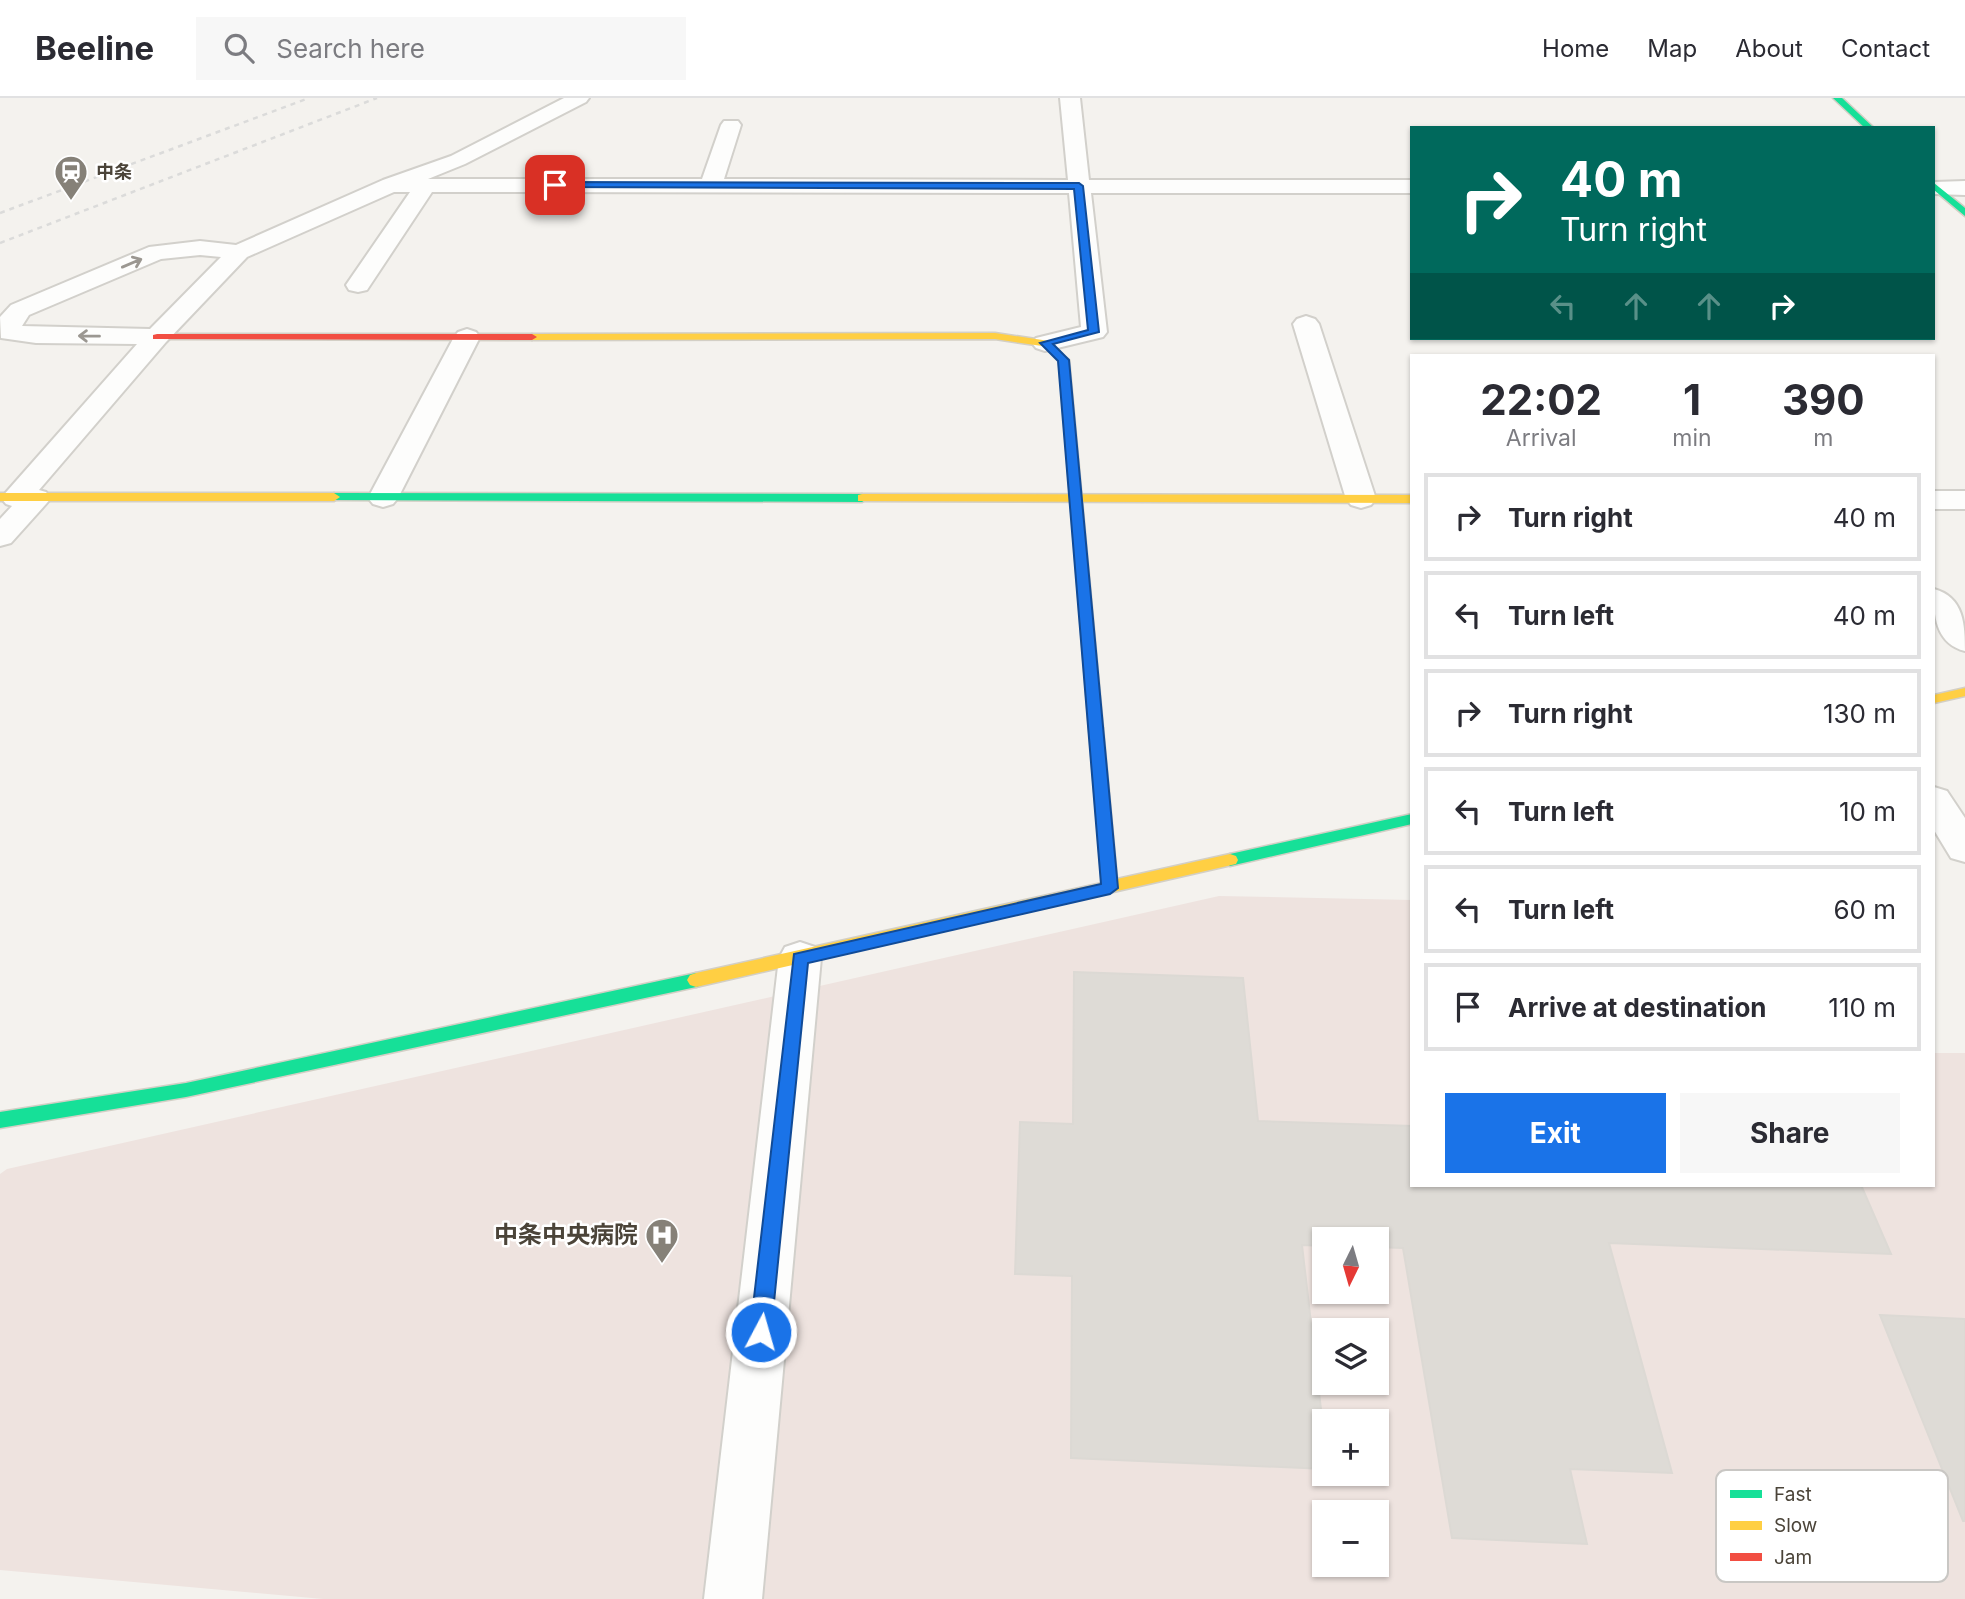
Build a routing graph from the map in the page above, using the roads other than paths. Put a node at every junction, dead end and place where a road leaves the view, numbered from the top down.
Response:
1 (579, 98) edge
2 (1070, 98) edge
3 (1837, 98) edge
4 (731, 125) dead end
5 (1868, 126) edge
6 (391, 185) junction
7 (425, 185) junction
8 (711, 185) junction
9 (1079, 186) junction
10 (1410, 187) edge
11 (1935, 187) edge
12 (1935, 188) edge
13 (1965, 188) edge
14 (1965, 213) edge
15 (239, 252) junction
16 (358, 285) dead end
17 (0, 296) edge
18 (1306, 324) dead end
19 (5, 333) edge
20 (158, 337) junction
21 (467, 337) junction
22 (1045, 343) junction
23 (1075, 496) junction
24 (17, 498) edge
25 (383, 498) junction
26 (1361, 499) junction
27 (1410, 499) edge
28 (1935, 500) edge
29 (1965, 500) edge
30 (0, 537) edge
31 (1935, 599) edge
32 (1965, 641) edge
33 (1965, 692) edge
34 (1935, 699) edge
35 (1935, 802) edge
36 (1410, 819) edge
37 (1965, 848) edge
38 (1110, 888) junction
39 (800, 958) junction
40 (0, 1120) edge
41 (733, 1599) edge

1 - 6 street
2 - 9 street
3 - 5 street
4 - 8 street
6 - 7 street
6 - 15 street
7 - 8 street
7 - 16 street
8 - 9 street
9 - 10 street
9 - 22 street
11 - 13 street
12 - 14 street
15 - 17 street
19 -> 15 street
15 - 20 street
18 - 26 street
20 -> 19 street
20 - 21 street
20 - 24 street
21 - 22 street
21 - 25 street
22 - 23 street
23 - 25 street
23 - 26 street
23 - 38 street
24 - 25 street
24 - 30 street
26 - 27 street
28 - 29 street
31 - 32 street
33 - 34 street
35 - 37 street
36 - 38 street
38 - 39 street
39 - 40 street
39 - 41 street

